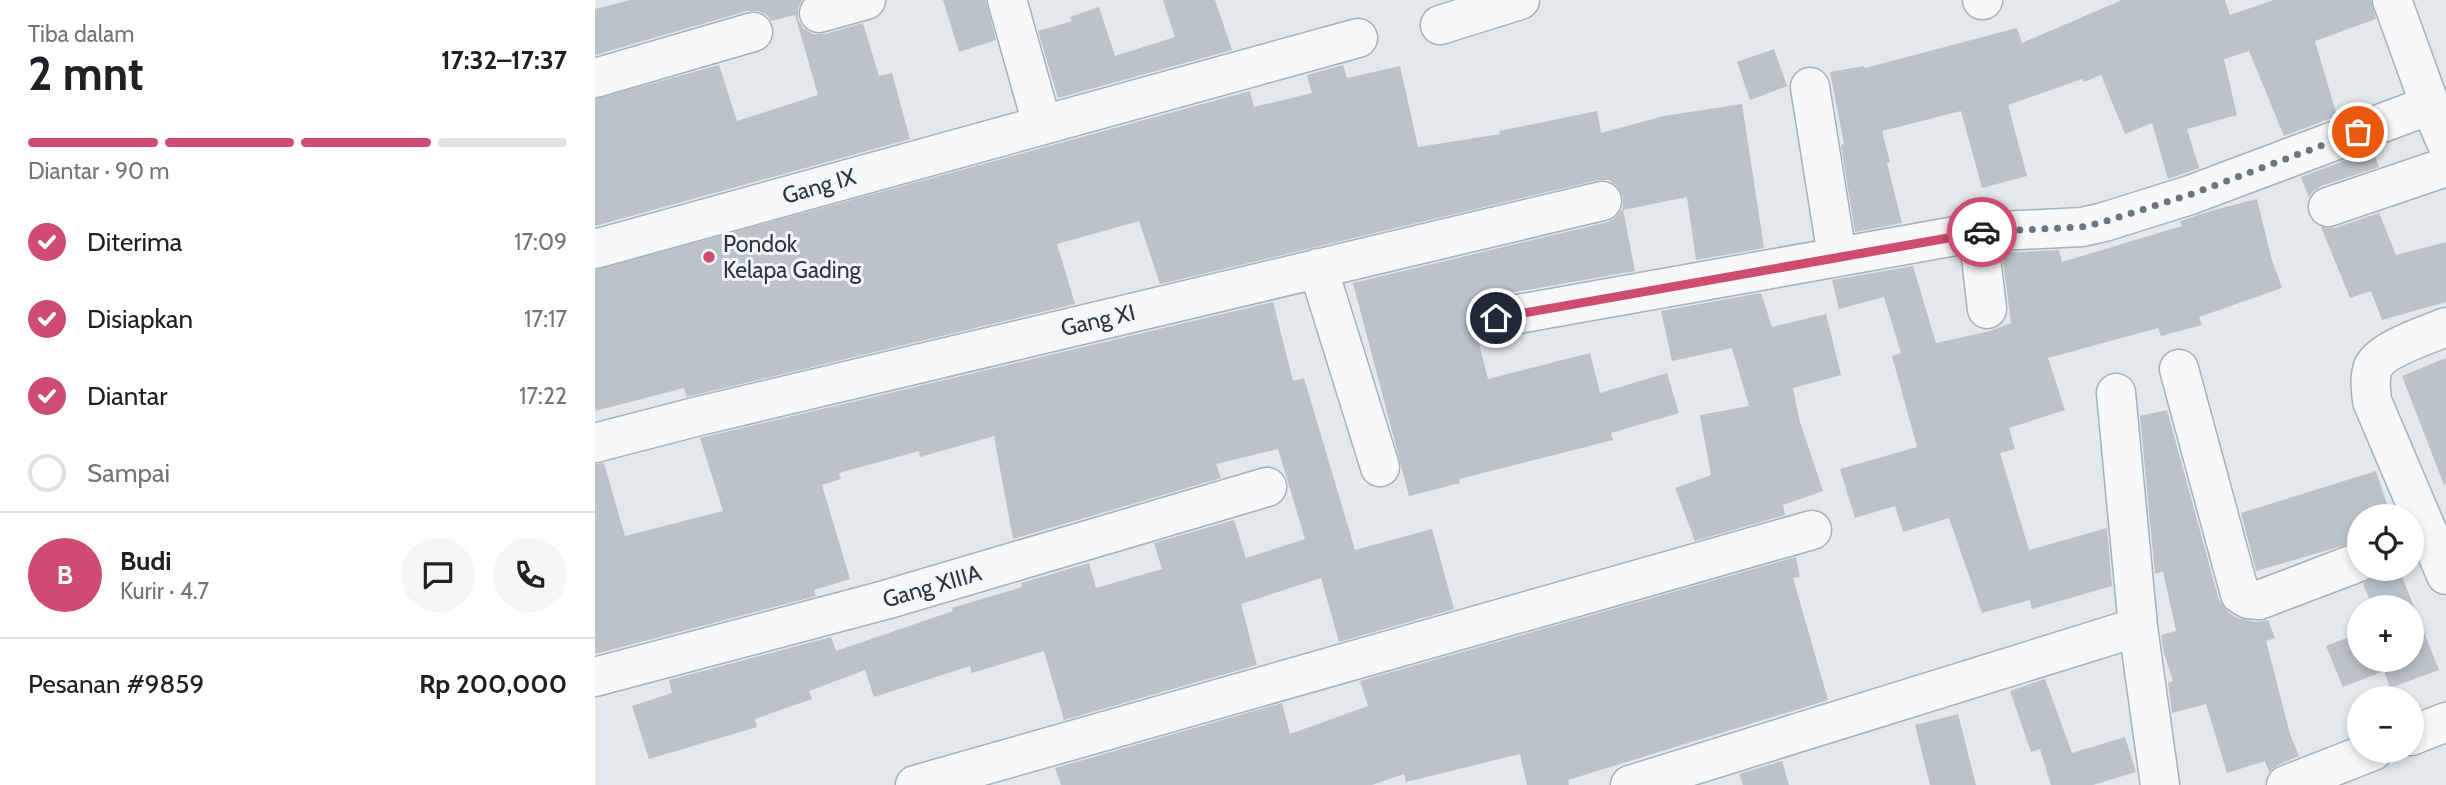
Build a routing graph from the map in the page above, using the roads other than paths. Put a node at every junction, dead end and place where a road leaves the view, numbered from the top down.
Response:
1 (866, 0) edge
2 (1007, 0) edge
3 (1520, 0) edge
4 (2392, 0) edge
5 (819, 13) dead end
6 (1440, 26) dead end
7 (753, 32) dead end
8 (1358, 38) dead end
9 (595, 78) edge
10 (1809, 87) dead end
11 (2430, 105) junction
12 (1042, 124) junction
13 (2446, 142) edge
14 (2446, 167) edge
15 (1602, 201) dead end
16 (2328, 207) dead end
17 (1978, 232) junction
18 (595, 249) edge
19 (1837, 256) junction
20 (1318, 268) junction
21 (1987, 309) dead end
22 (1496, 318) dead end
23 (2446, 327) edge
24 (2179, 369) dead end
25 (2116, 393) dead end
26 (595, 443) edge
27 (1380, 467) dead end
28 (1267, 487) dead end
29 (2408, 504) edge
30 (1812, 530) dead end
31 (2424, 545) edge
32 (2347, 567) edge
33 (2446, 575) edge
34 (2138, 627) junction
35 (595, 677) edge
36 (2446, 722) edge
37 (2424, 731) edge
38 (2347, 761) edge
39 (915, 785) edge
40 (1630, 785) edge
41 (2159, 785) edge
42 (2286, 785) edge

1 - 5 street
2 - 12 street
3 - 6 street
4 - 11 street
7 - 9 street
8 - 12 street, Gang IX
10 - 19 street
11 - 13 street
11 - 17 street
12 - 18 street, Gang IX
14 - 16 street
15 - 20 street, Gang XI
17 - 19 street
17 - 21 street
19 - 22 street
20 - 26 street, Gang XI
20 - 27 street
23 - 29 street
24 - 32 street
25 - 34 street
28 - 35 street, Gang XIIIA
30 - 39 street
31 - 33 street
34 - 40 street
34 - 41 street
36 - 37 street
38 - 42 street

